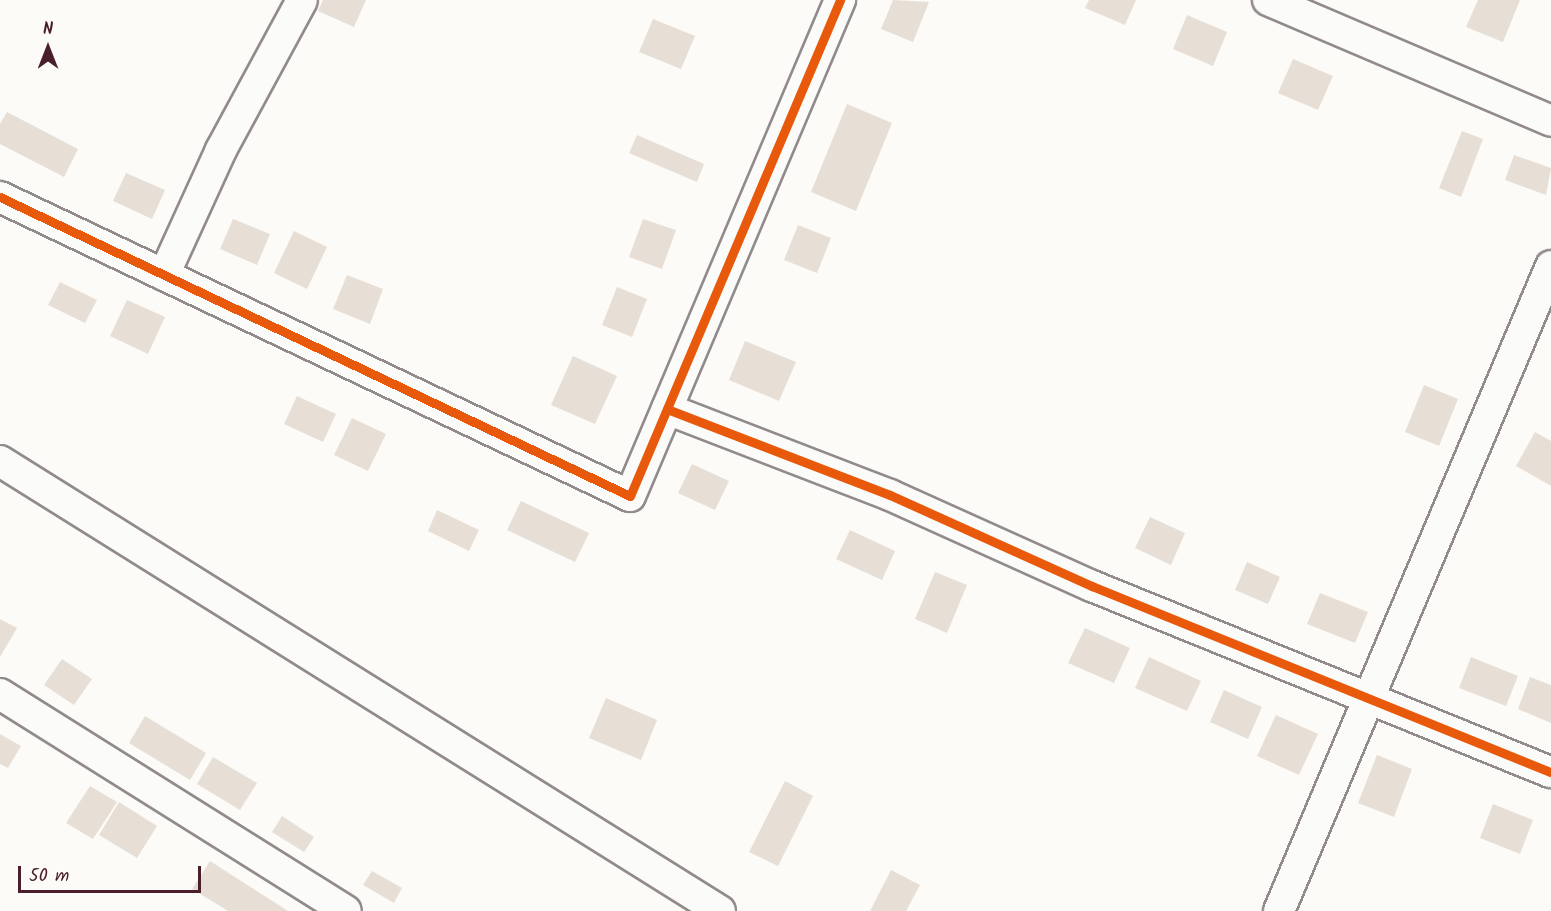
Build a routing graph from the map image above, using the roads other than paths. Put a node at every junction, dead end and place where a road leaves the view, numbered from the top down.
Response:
1 (302, 0) edge
2 (840, 0) edge
3 (1268, 0) edge
4 (1551, 121) edge
5 (0, 197) edge
6 (1551, 267) edge
7 (164, 275) junction
8 (667, 409) junction
9 (0, 461) edge
10 (0, 694) edge
11 (1369, 699) junction
12 (1551, 772) edge
13 (346, 911) edge
14 (720, 911) edge
15 (1279, 911) edge

1 - 7 street
2 - 8 street
3 - 4 street
5 - 7 street
6 - 11 street
7 - 8 street
8 - 11 street
9 - 14 street
10 - 13 street
11 - 12 street
11 - 15 street

